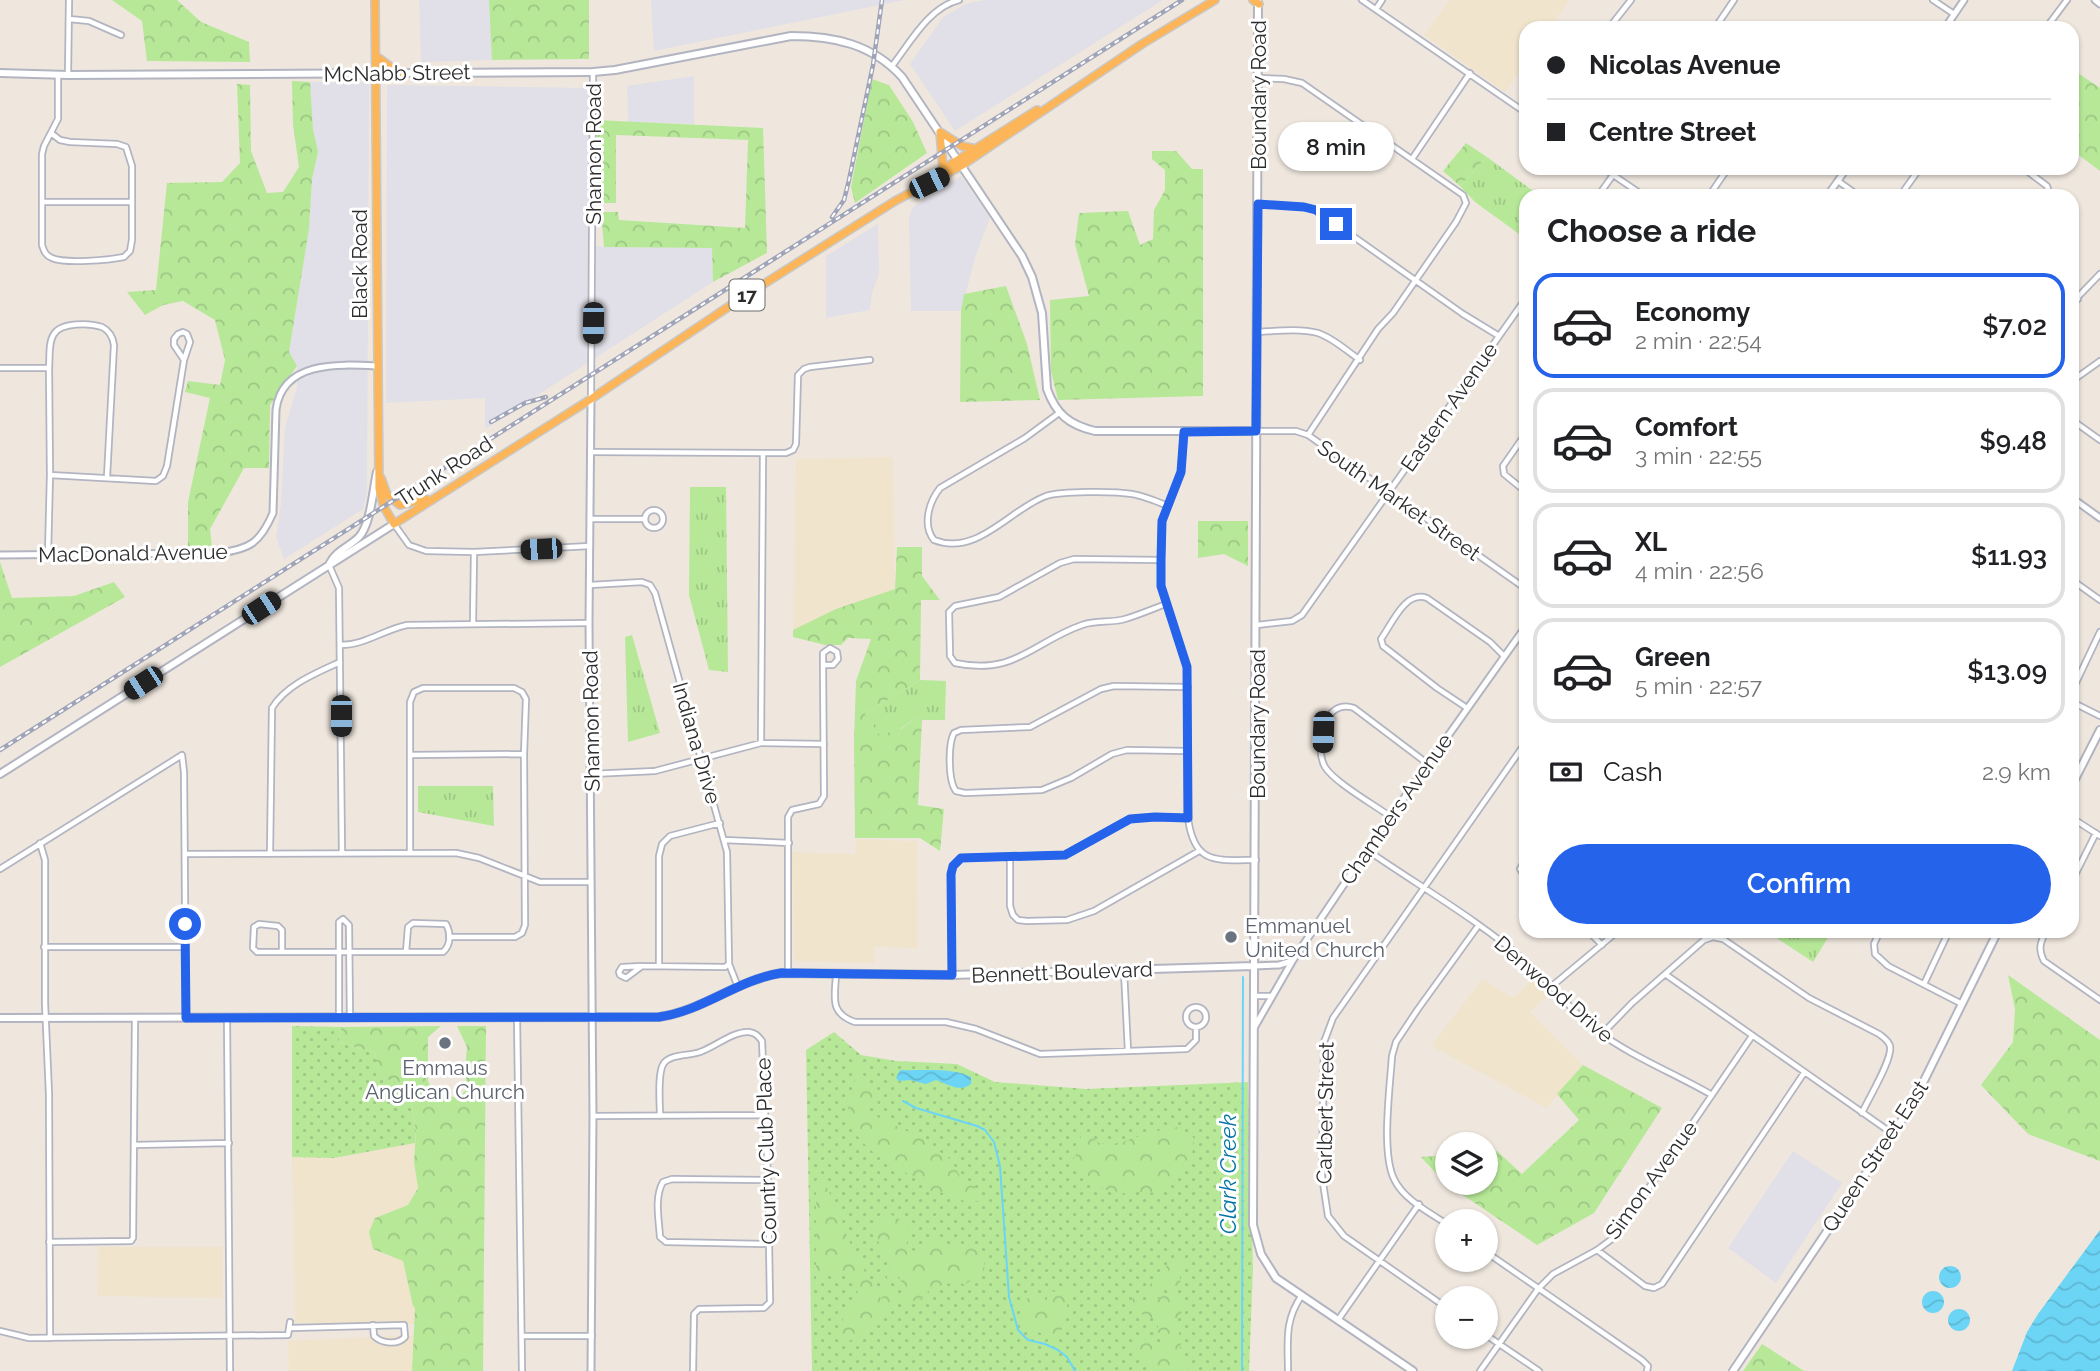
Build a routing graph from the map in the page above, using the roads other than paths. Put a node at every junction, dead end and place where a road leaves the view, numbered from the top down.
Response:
1 (69, 0) edge
2 (374, 0) edge
3 (959, 0) edge
4 (1215, 0) edge
5 (1362, 0) edge
6 (1382, 0) edge
7 (1631, 0) edge
8 (1734, 0) edge
9 (1933, 0) edge
10 (1964, 0) edge
11 (2067, 0) edge
12 (2095, 0) edge
13 (1257, 1) edge
14 (2100, 4) edge
15 (1376, 9) junction
16 (1954, 14) junction
17 (69, 19) junction
18 (1614, 21) edge
19 (1720, 21) edge
20 (1950, 21) edge
21 (2051, 21) edge
22 (121, 35) dead end
23 (376, 56) junction
24 (892, 66) junction
25 (593, 72) junction
26 (0, 73) edge
27 (376, 73) junction
28 (398, 73) junction
29 (1470, 73) junction
30 (58, 75) junction
31 (68, 75) junction
32 (1259, 78) junction
33 (1057, 100) junction
34 (1519, 108) edge
35 (940, 132) junction
36 (51, 133) junction
37 (977, 149) junction
38 (1412, 159) junction
39 (960, 163) junction
40 (943, 169) junction
41 (1613, 175) joint
42 (1842, 175) edge
43 (2033, 175) edge
44 (1838, 181) junction
45 (1603, 189) edge
46 (1634, 189) edge
47 (1832, 189) edge
48 (1849, 189) edge
49 (2049, 189) edge
50 (905, 195) junction
51 (42, 202) junction
52 (130, 202) junction
53 (1258, 204) junction
54 (2100, 275) edge
55 (1416, 280) junction
56 (2079, 298) edge
57 (1519, 308) edge
58 (1256, 332) junction
59 (1499, 336) junction
60 (184, 360) junction
61 (870, 360) dead end
62 (1360, 360) junction
63 (2100, 361) edge
64 (376, 366) junction
65 (0, 368) edge
66 (48, 368) junction
67 (2079, 376) edge
68 (591, 399) junction
69 (1059, 413) junction
70 (2079, 425) edge
71 (1256, 431) junction
72 (1184, 432) junction
73 (1308, 435) junction
74 (2100, 440) edge
75 (1519, 443) edge
76 (591, 452) junction
77 (763, 453) junction
78 (379, 467) junction
79 (50, 475) junction
80 (107, 477) junction
81 (458, 483) junction
82 (1519, 486) edge
83 (1389, 493) junction
84 (2079, 503) edge
85 (1168, 506) junction
86 (2100, 518) edge
87 (590, 519) junction
88 (645, 519) dead end
89 (394, 524) junction
90 (590, 546) junction
91 (474, 552) junction
92 (48, 554) junction
93 (0, 555) edge
94 (1161, 560) junction
95 (329, 565) junction
96 (1519, 584) edge
97 (590, 585) junction
98 (2079, 585) edge
99 (2100, 600) edge
100 (1166, 604) junction
101 (472, 623) junction
102 (589, 623) junction
103 (1257, 625) junction
104 (2100, 632) edge
105 (1519, 636) edge
106 (341, 645) junction
107 (1504, 656) junction
108 (340, 662) junction
109 (823, 665) dead end
110 (2079, 676) edge
111 (1188, 687) junction
112 (2079, 706) edge
113 (1467, 708) junction
114 (2100, 716) edge
115 (2100, 730) edge
116 (761, 743) junction
117 (824, 744) junction
118 (1188, 751) junction
119 (1519, 753) edge
120 (524, 754) junction
121 (410, 755) junction
122 (700, 759) junction
123 (1428, 764) junction
124 (2079, 771) edge
125 (0, 774) edge
126 (592, 774) junction
127 (1391, 817) junction
128 (1188, 818) junction
129 (720, 823) junction
130 (2079, 823) edge
131 (2098, 835) edge
132 (724, 840) junction
133 (40, 843) junction
134 (789, 843) junction
135 (1367, 850) junction
136 (1199, 851) junction
137 (342, 853) junction
138 (410, 853) junction
139 (185, 854) junction
140 (270, 854) junction
141 (1008, 858) junction
142 (1256, 860) junction
143 (0, 869) edge
144 (2079, 869) edge
145 (525, 877) junction
146 (591, 882) junction
147 (1425, 888) junction
148 (1478, 926) junction
149 (449, 937) junction
150 (1595, 938) edge
151 (1610, 938) edge
152 (1710, 938) edge
153 (1718, 938) edge
154 (1877, 938) edge
155 (1946, 938) edge
156 (1995, 938) edge
157 (2042, 938) edge
158 (1602, 945) junction
159 (44, 947) junction
160 (186, 947) junction
161 (282, 952) junction
162 (339, 952) junction
163 (349, 952) junction
164 (406, 952) junction
165 (1293, 960) junction
166 (729, 964) junction
167 (642, 966) junction
168 (659, 966) junction
169 (1254, 966) junction
170 (1124, 971) junction
171 (788, 973) junction
172 (1665, 974) junction
173 (836, 975) junction
174 (952, 975) junction
175 (1924, 984) junction
176 (1552, 986) junction
177 (738, 987) junction
178 (1253, 996) junction
179 (1271, 996) junction
180 (2100, 1000) edge
181 (1962, 1004) junction
182 (340, 1017) junction
183 (350, 1017) junction
184 (517, 1017) junction
185 (591, 1017) junction
186 (0, 1018) edge
187 (47, 1018) junction
188 (135, 1018) junction
189 (186, 1018) junction
190 (227, 1018) junction
191 (1196, 1027) junction
192 (1253, 1031) junction
193 (1602, 1034) junction
194 (1752, 1036) junction
195 (1128, 1051) junction
196 (1804, 1073) junction
197 (1712, 1095) junction
198 (1862, 1113) junction
199 (764, 1115) junction
200 (593, 1116) junction
201 (660, 1116) junction
202 (1893, 1134) junction
203 (229, 1143) junction
204 (134, 1145) junction
205 (768, 1180) junction
206 (1419, 1204) junction
207 (1435, 1215) edge
208 (49, 1242) junction
209 (770, 1244) junction
210 (1597, 1250) junction
211 (1498, 1261) edge
212 (1379, 1262) junction
213 (1538, 1289) junction
214 (1302, 1295) junction
215 (1435, 1300) edge
216 (1338, 1320) junction
217 (373, 1325) junction
218 (0, 1331) edge
219 (229, 1335) junction
220 (522, 1336) junction
221 (592, 1336) junction
222 (50, 1338) junction
223 (1498, 1344) joint
224 (1495, 1349) edge
225 (1647, 1368) edge
226 (230, 1371) edge
227 (522, 1371) edge
228 (591, 1371) edge
229 (693, 1371) edge
230 (1288, 1371) edge
231 (1413, 1371) edge
232 (1480, 1371) edge
233 (1539, 1371) edge
234 (1733, 1371) edge

1 - 17 street
2 - 23 highway, Black Road
3 - 24 street
4 - 33 highway, Trunk Road / 17
5 - 15 street
6 - 15 street
7 - 18 street
8 - 19 street
9 - 16 street
10 - 16 street
11 - 21 street
12 - 14 street
13 - 32 main road, Boundary Road
15 - 29 street
16 - 20 street
17 - 22 street
17 - 31 street
23 - 27 highway, Black Road
23 - 28 highway
24 - 25 main road, McNabb Street
24 - 35 main road
25 - 28 main road, McNabb Street
25 - 68 street, Shannon Road
26 - 30 main road, McNabb Street
27 - 28 main road, McNabb Street
27 - 31 main road, McNabb Street
27 - 64 highway, Black Road
29 - 34 street
29 - 38 street
30 - 31 main road, McNabb Street
30 - 36 street
32 - 38 street
32 - 53 main road, Boundary Road
33 - 37 highway, Trunk Road / 17
33 - 39 highway, Trunk Road / 17
35 - 37 highway
35 - 39 main road
35 - 40 highway
36 - 51 street
36 - 52 street
37 - 39 highway, Trunk Road / 17
38 - 55 street
39 - 40 highway, Trunk Road / 17
39 - 50 highway, Trunk Road / 17
39 - 69 main road
40 - 50 highway, Trunk Road / 17
41 - 45 street
41 - 46 street
42 - 44 street
43 - 49 street
44 - 47 street
44 - 48 street
50 - 68 highway, Trunk Road / 17
51 - 52 street
51 - 52 street
53 - 55 street
53 - 58 main road, Boundary Road
54 - 56 street
55 - 59 street
55 - 62 street
57 - 59 street, Eastern Avenue
58 - 62 street
58 - 71 main road, Boundary Road
59 - 83 street, Eastern Avenue
60 - 60 street
60 - 80 street
61 - 77 street
62 - 73 street
63 - 67 street
64 - 78 highway, Black Road
64 - 92 street, MacDonald Avenue
65 - 66 street
66 - 79 street
66 - 80 street
68 - 76 street, Shannon Road
68 - 81 highway, Trunk Road / 17
69 - 72 main road, South Market Street
69 - 85 street
70 - 74 street
71 - 72 main road, South Market Street
71 - 73 street, South Market Street
71 - 103 main road, Boundary Road
72 - 85 street
73 - 83 street, South Market Street
75 - 82 street
76 - 77 street
76 - 87 street, Shannon Road
77 - 116 street
78 - 81 highway
78 - 89 highway, Black Road
78 - 95 main road
79 - 80 street
79 - 92 street
81 - 89 highway, Trunk Road / 17
83 - 96 street, South Market Street
83 - 103 street, Eastern Avenue
84 - 86 street
85 - 94 street
87 - 88 street
87 - 90 street, Shannon Road
89 - 91 street
89 - 95 main road, Trunk Road
90 - 91 street
90 - 97 street, Shannon Road
91 - 101 street
92 - 93 street, MacDonald Avenue
94 - 100 street
94 - 100 street
95 - 106 street
95 - 125 main road, Trunk Road
97 - 102 street, Shannon Road
97 - 122 street, Indiana Drive
98 - 99 street
100 - 111 street
101 - 102 street
101 - 106 street
102 - 126 street, Shannon Road
103 - 142 main road, Boundary Road
104 - 110 street
105 - 107 street, Chambers Avenue
106 - 108 street
107 - 113 street, Chambers Avenue
107 - 113 street
108 - 137 street
108 - 140 street
109 - 117 street
111 - 118 street
111 - 118 street
112 - 114 street
113 - 123 street, Chambers Avenue
115 - 124 main road
116 - 117 street
116 - 122 street
117 - 134 street
118 - 128 street
119 - 147 street, Carlbert Street
120 - 121 street
120 - 121 street
120 - 145 street
121 - 138 street
122 - 126 street
122 - 129 street, Indiana Drive
123 - 127 street, Chambers Avenue
123 - 127 street
126 - 146 street, Shannon Road
127 - 135 street, Chambers Avenue
128 - 136 street
128 - 141 street
129 - 132 street, Indiana Drive
129 - 168 street
130 - 131 street
131 - 144 street
132 - 134 street
132 - 166 street, Indiana Drive
133 - 139 street
133 - 143 street
133 - 159 street
134 - 171 street
135 - 147 street, Denwood Drive
135 - 165 street, Chambers Avenue
136 - 141 street
136 - 142 street
137 - 138 street
137 - 140 street
138 - 145 street
139 - 140 street
139 - 160 street
141 - 174 street
142 - 169 main road, Boundary Road
145 - 146 street
145 - 149 street
146 - 185 street, Shannon Road
147 - 148 street, Denwood Drive
147 - 212 street, Carlbert Street
148 - 176 street, Denwood Drive
148 - 206 street
149 - 164 street
149 - 164 street
150 - 158 street
151 - 158 street
152 - 172 street
153 - 198 street
154 - 175 street
155 - 175 street
156 - 181 main road, Queen Street East
157 - 180 street
158 - 176 street
159 - 160 street
159 - 187 street
160 - 189 street
161 - 161 street
161 - 162 street
162 - 163 street
162 - 163 street
162 - 182 street
163 - 164 street
163 - 183 street
165 - 169 street, Bennett Boulevard
165 - 179 street, Chambers Avenue
166 - 168 street
166 - 177 street
167 - 167 street
167 - 168 street
169 - 170 main road, Bennett Boulevard
169 - 178 main road, Boundary Road
170 - 174 main road, Bennett Boulevard
170 - 195 street
171 - 173 main road, Bennett Boulevard
171 - 177 main road, Bennett Boulevard
172 - 193 street
172 - 194 street
173 - 174 main road, Bennett Boulevard
173 - 195 street
175 - 181 street
176 - 193 street, Denwood Drive
177 - 185 main road, Bennett Boulevard
178 - 179 street
178 - 192 main road, Boundary Road
179 - 192 street, Chambers Avenue
181 - 202 main road, Queen Street East
182 - 183 main road, Bennett Boulevard
182 - 190 main road, Bennett Boulevard
183 - 184 main road, Bennett Boulevard
184 - 185 main road, Bennett Boulevard
184 - 220 street
185 - 200 street, Shannon Road
186 - 187 main road, Bennett Boulevard
187 - 188 main road, Bennett Boulevard
187 - 208 street
188 - 189 main road, Bennett Boulevard
188 - 204 street
189 - 190 main road, Bennett Boulevard
190 - 203 street
191 - 191 street
191 - 195 street
192 - 214 main road, Boundary Road
193 - 197 street, Denwood Drive
194 - 196 street
194 - 197 street, Simon Avenue
196 - 198 street
196 - 210 street
197 - 210 street, Simon Avenue
198 - 202 street
199 - 201 street
199 - 201 street, Country Club Place
199 - 205 street, Country Club Place
200 - 201 street
200 - 221 street, Shannon Road
202 - 234 main road, Queen Street East
203 - 204 street
203 - 219 street
204 - 208 street
205 - 209 street, Country Club Place
205 - 209 street
206 - 207 street
206 - 212 street
208 - 222 street
209 - 229 street, Country Club Place
210 - 213 street, Simon Avenue
211 - 213 street
212 - 215 street, Carlbert Street
212 - 216 street
213 - 223 street, Simon Avenue
213 - 225 street
214 - 216 main road, Boundary Road
214 - 230 street
216 - 231 main road, Boundary Road
217 - 217 street
217 - 219 street
218 - 222 street
219 - 222 street
219 - 226 street
220 - 221 street
220 - 227 street
221 - 228 street, Shannon Road
223 - 233 street
224 - 232 street, Simon Avenue

